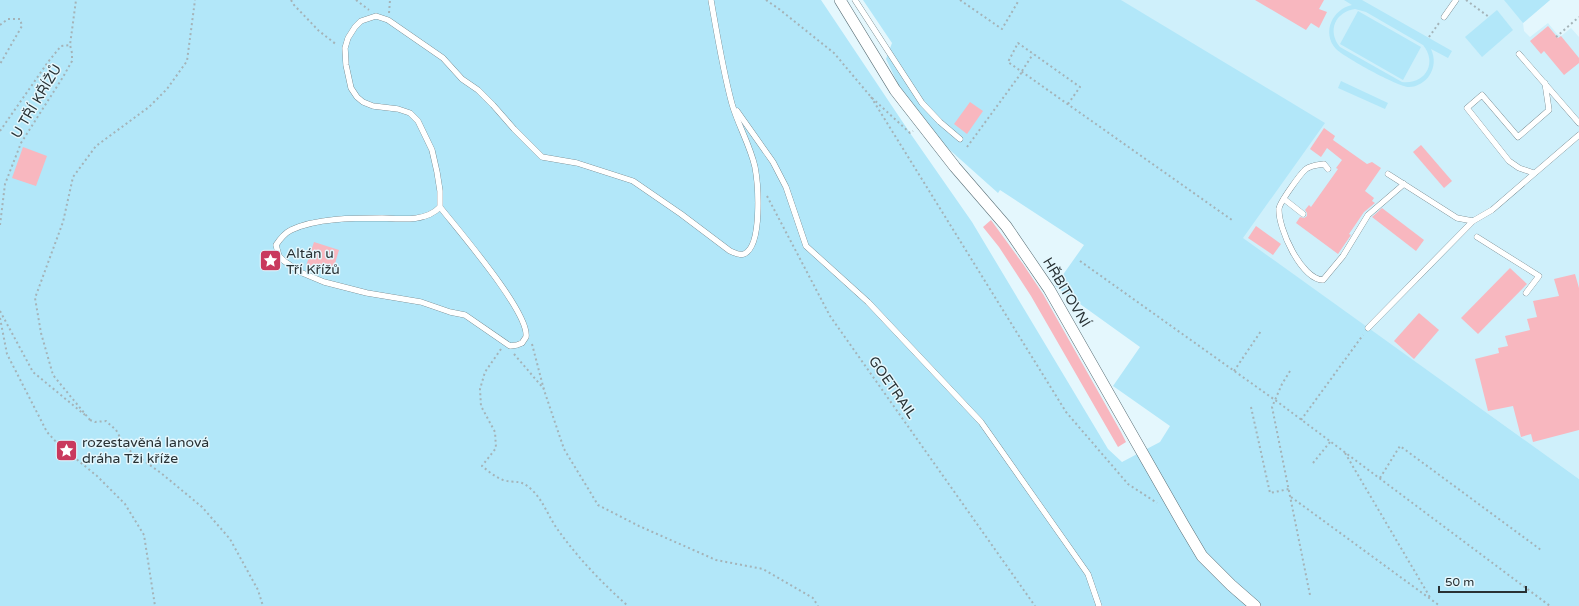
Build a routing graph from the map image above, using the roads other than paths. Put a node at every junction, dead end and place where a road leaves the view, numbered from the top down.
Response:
1 (710, 0) edge
2 (840, 0) edge
3 (855, 0) edge
4 (1456, 0) edge
5 (1444, 18) road end
6 (1519, 54) dead end
7 (1545, 83) junction
8 (732, 104) junction
9 (1579, 123) edge
10 (1579, 135) edge
11 (960, 139) dead end
12 (1328, 169) dead end
13 (1534, 173) junction
14 (1388, 174) dead end
15 (1404, 184) junction
16 (1284, 199) junction
17 (440, 208) junction
18 (1303, 214) dead end
19 (1473, 221) junction
20 (1477, 237) dead end
21 (1526, 293) dead end
22 (1368, 328) road end
23 (1099, 606) edge
24 (1255, 606) edge

1 - 8 lane
2 - 24 street, HŘBITOVNÍ
3 - 11 lane
4 - 5 lane
6 - 7 lane
7 - 9 lane
7 - 13 lane
8 - 17 lane
8 - 23 lane
10 - 13 lane
12 - 16 lane
13 - 19 lane
14 - 15 lane
15 - 16 lane
15 - 19 lane
16 - 18 lane
17 - 17 lane
19 - 22 lane
20 - 21 lane

